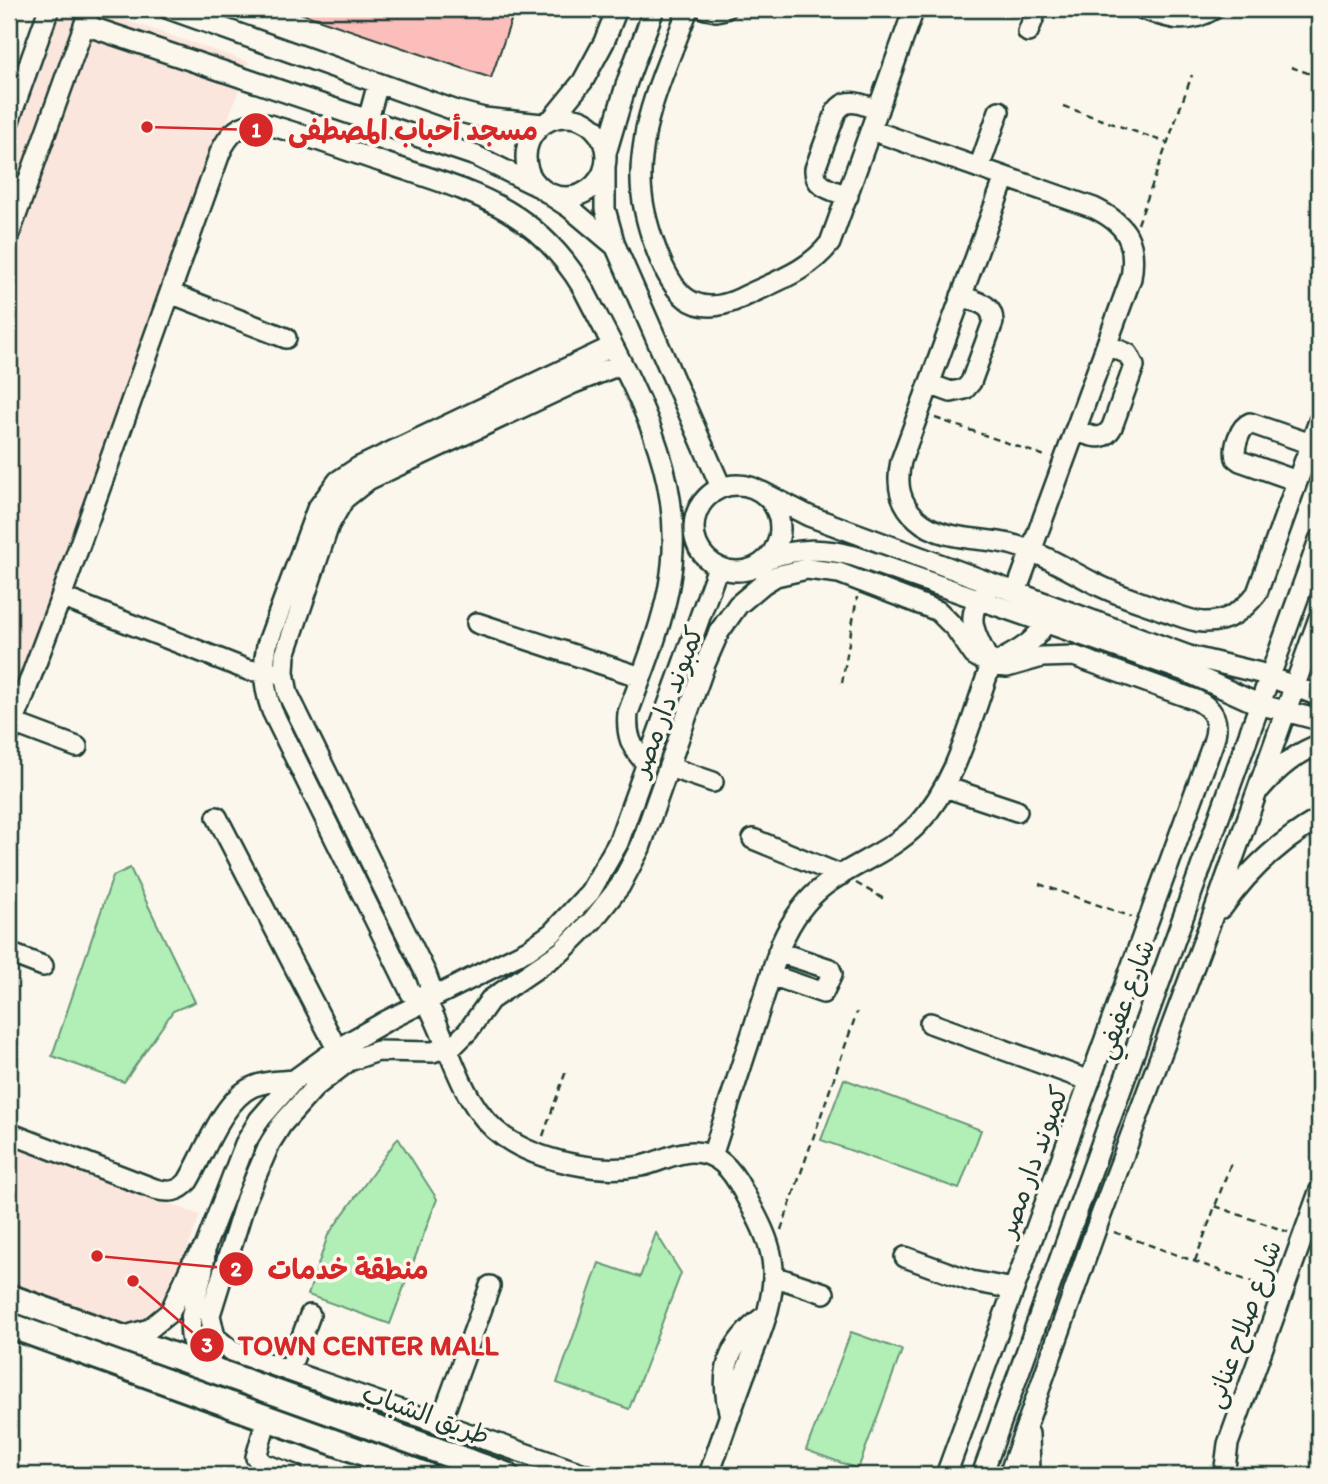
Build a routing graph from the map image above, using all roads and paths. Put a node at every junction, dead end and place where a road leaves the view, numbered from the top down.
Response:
1 (49, 9) edge
2 (169, 9) edge
3 (617, 9) edge
4 (654, 9) edge
5 (688, 9) edge
6 (706, 9) edge
7 (725, 9) edge
8 (914, 9) edge
9 (1037, 9) edge
10 (1143, 9) edge
11 (1214, 9) edge
12 (88, 17) edge
13 (1028, 32) dead end
14 (1291, 67) dead end
15 (1192, 75) dead end
16 (1319, 77) edge
17 (379, 83) junction
18 (1063, 106) dead end
19 (878, 110) junction
20 (999, 111) dead end
21 (368, 120) junction
22 (9, 121) edge
23 (547, 121) junction
24 (872, 130) junction
25 (1167, 143) junction
26 (606, 160) junction
27 (979, 168) junction
28 (1005, 177) junction
29 (543, 190) junction
30 (848, 195) junction
31 (9, 235) edge
32 (1131, 243) junction
33 (615, 245) junction
34 (170, 293) junction
35 (961, 296) junction
36 (286, 338) dead end
37 (1107, 345) junction
38 (613, 346) junction
39 (622, 364) junction
40 (929, 384) junction
41 (919, 412) junction
42 (1319, 421) edge
43 (1075, 430) junction
44 (1311, 444) junction
45 (1064, 462) junction
46 (1297, 481) junction
47 (722, 487) junction
48 (762, 492) junction
49 (1319, 540) edge
50 (1031, 551) junction
51 (769, 558) junction
52 (718, 567) junction
53 (860, 581) junction
54 (995, 584) junction
55 (1016, 592) junction
56 (61, 597) junction
57 (978, 600) junction
58 (1046, 613) junction
59 (1319, 618) edge
60 (477, 623) dead end
61 (990, 665) junction
62 (284, 672) junction
63 (264, 673) junction
64 (1269, 676) junction
65 (641, 677) junction
66 (842, 683) dead end
67 (1294, 687) junction
68 (1319, 696) edge
69 (1258, 704) junction
70 (1285, 710) junction
71 (1319, 720) edge
72 (11, 729) edge
73 (1319, 746) edge
74 (77, 747) dead end
75 (646, 763) junction
76 (669, 767) junction
77 (713, 782) dead end
78 (946, 787) junction
79 (1255, 795) junction
80 (1017, 811) dead end
81 (217, 817) dead end
82 (1319, 819) edge
83 (753, 839) dead end
84 (1175, 848) junction
85 (842, 875) junction
86 (1039, 884) dead end
87 (884, 899) dead end
88 (1137, 919) junction
89 (1209, 926) junction
90 (778, 952) junction
91 (9, 953) edge
92 (43, 966) dead end
93 (771, 975) junction
94 (426, 1001) junction
95 (857, 1012) dead end
96 (930, 1023) dead end
97 (1103, 1044) junction
98 (448, 1047) junction
99 (337, 1049) junction
100 (566, 1071) dead end
101 (295, 1080) junction
102 (1090, 1081) junction
103 (9, 1133) edge
104 (1098, 1151) junction
105 (537, 1153) junction
106 (712, 1156) junction
107 (1122, 1159) junction
108 (1232, 1160) dead end
109 (1319, 1192) edge
110 (1215, 1206) junction
111 (1097, 1226) junction
112 (1303, 1238) junction
113 (205, 1247) junction
114 (905, 1258) dead end
115 (1195, 1261) junction
116 (773, 1266) junction
117 (491, 1286) dead end
118 (1014, 1289) junction
119 (824, 1293) dead end
120 (1282, 1294) junction
121 (9, 1297) edge
122 (310, 1315) dead end
123 (9, 1325) edge
124 (122, 1338) junction
125 (203, 1365) junction
126 (289, 1371) junction
127 (267, 1419) junction
128 (1029, 1421) junction
129 (440, 1424) junction
130 (294, 1475) edge
131 (425, 1475) edge
132 (506, 1475) edge
133 (587, 1475) edge
134 (709, 1475) edge
135 (945, 1475) edge
136 (982, 1475) edge
137 (1009, 1475) edge
138 (1030, 1475) edge
139 (1224, 1475) edge

1 - 22 street
2 - 17 street
3 - 23 street
4 - 26 street
5 - 30 street
6 - 7 street
8 - 19 street
9 - 13 street
10 - 11 street
12 - 21 street
12 - 31 street
14 - 16 path
15 - 25 path
17 - 21 street
17 - 23 street
18 - 25 path
19 - 24 street
19 - 30 street
20 - 27 street
21 - 29 street
23 - 26 street
23 - 29 street
24 - 27 street
24 - 30 street
25 - 32 path
26 - 29 street
26 - 33 street
27 - 28 street
28 - 32 street
28 - 35 street
29 - 33 street
32 - 37 street
33 - 47 street
34 - 36 street
34 - 38 street
34 - 56 street
35 - 40 street
35 - 40 street
37 - 43 street
37 - 43 street
38 - 39 street
38 - 63 street
39 - 62 street
39 - 65 street
40 - 41 street
41 - 45 path
41 - 50 street
42 - 44 street
43 - 45 street
44 - 46 street
44 - 46 street
45 - 50 street
46 - 50 street
47 - 48 street
47 - 52 street
48 - 51 street
48 - 54 street
49 - 64 street, شارع عفيفي
50 - 55 street
51 - 52 street
51 - 57 street
52 - 75 street
53 - 61 street, كمبوند دار مصر
53 - 66 path
53 - 76 street, كمبوند دار مصر
54 - 55 street
54 - 57 street
55 - 58 street
56 - 63 street
56 - 72 street
57 - 58 street
57 - 61 street
58 - 61 street
58 - 64 street
58 - 69 street
59 - 67 street, شارع عفيفي
60 - 65 street
61 - 78 street
61 - 84 street, كمبوند دار مصر
62 - 63 street
62 - 94 street
63 - 94 street
64 - 67 street
64 - 69 street, شارع عفيفي
65 - 75 street
67 - 68 street
67 - 70 street, شارع عفيفي
69 - 70 street
69 - 104 street, شارع عفيفي
70 - 71 street
70 - 79 street, شارع عفيفي
72 - 74 street
73 - 79 street
75 - 94 street
76 - 77 street
76 - 98 street, كمبوند دار مصر
78 - 80 street
78 - 85 street
79 - 89 street, شارع عفيفي
81 - 99 street
82 - 89 street
83 - 85 street
84 - 88 street
84 - 97 street, كمبوند دار مصر
85 - 87 path
85 - 90 street
86 - 88 path
88 - 97 street
89 - 107 street, شارع عفيفي
90 - 93 street
90 - 93 street
91 - 92 street
93 - 106 street
94 - 98 street
94 - 99 street
95 - 116 path
96 - 102 street
97 - 102 street, كمبوند دار مصر
98 - 105 street
98 - 126 street
99 - 101 street
100 - 105 path
101 - 103 street
101 - 113 street
102 - 118 street, كمبوند دار مصر
104 - 107 street
104 - 136 street, شارع عفيفي
105 - 106 street
106 - 116 street
107 - 111 street, شارع عفيفي
108 - 110 path
109 - 112 street, شارع صلاح عنانى
110 - 112 path
110 - 115 path
111 - 115 path
111 - 128 street, شارع عفيفي
112 - 120 street, شارع صلاح عنانى
113 - 124 street
113 - 125 street
114 - 118 street
115 - 120 path
116 - 119 street
116 - 134 street
117 - 129 street
118 - 135 street, كمبوند دار مصر
120 - 139 street, شارع صلاح عنانى
121 - 124 main road, طريق الشباب
122 - 126 street
123 - 127 main road
124 - 125 main road, طريق الشباب
125 - 132 main road, طريق الشباب
126 - 129 street
127 - 130 street
127 - 131 main road
128 - 137 street, شارع عفيفي
128 - 138 street
129 - 133 street

